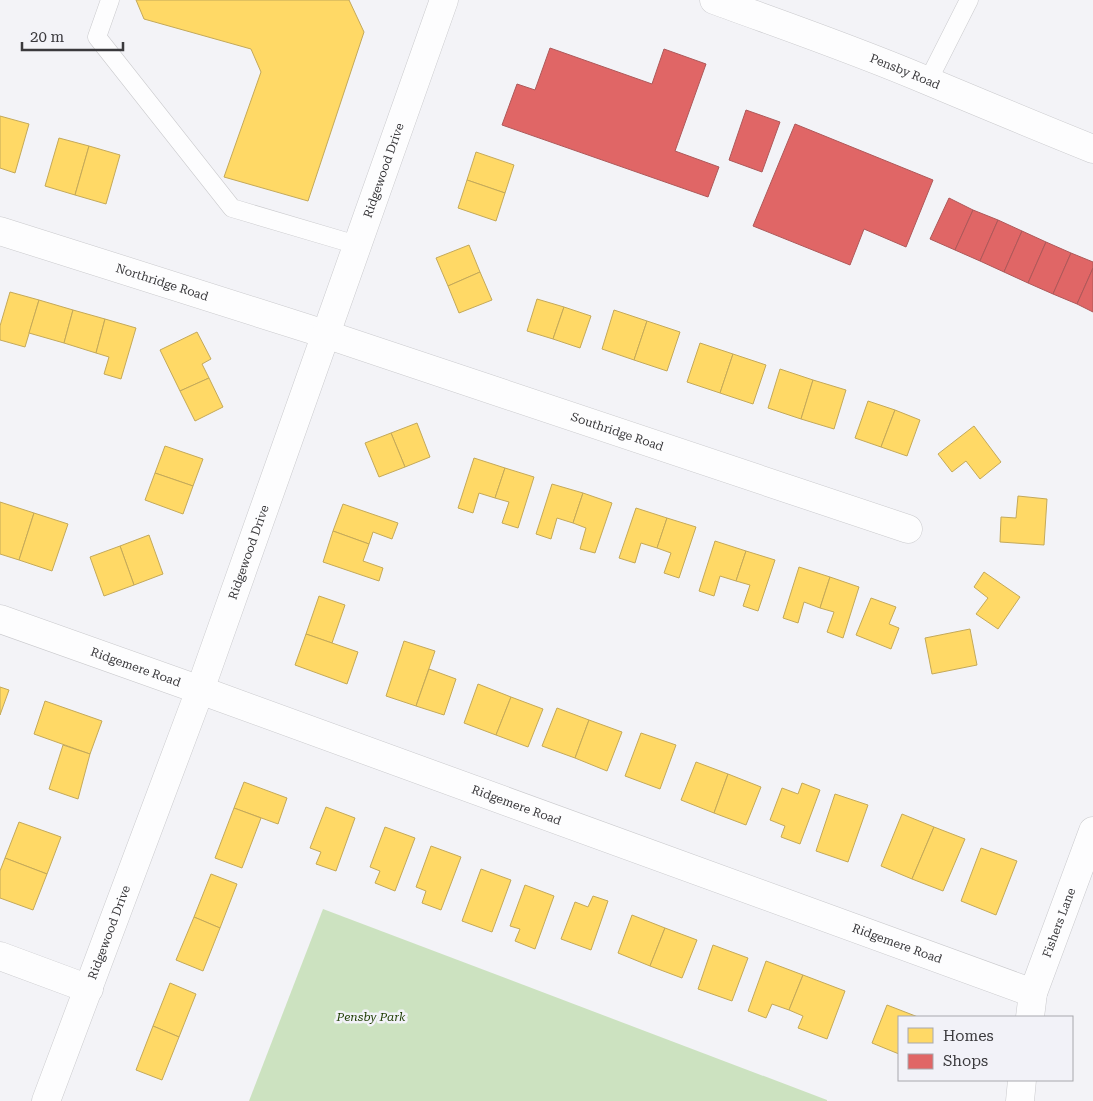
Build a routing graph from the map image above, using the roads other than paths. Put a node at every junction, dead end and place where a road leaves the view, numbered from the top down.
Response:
1 (110, 0) edge
2 (444, 0) edge
3 (714, 0) edge
4 (969, 0) edge
5 (928, 80) junction
6 (1093, 149) edge
7 (0, 231) edge
8 (357, 245) junction
9 (325, 334) junction
10 (908, 529) dead end
11 (0, 619) edge
12 (200, 690) junction
13 (1093, 830) edge
14 (0, 956) edge
15 (88, 989) junction
16 (1031, 1005) edge
17 (1022, 1081) edge
18 (46, 1101) edge
19 (1020, 1101) edge

1 - 8 lane
2 - 8 street, Ridgewood Drive
3 - 5 street, Pensby Road
4 - 5 lane
5 - 6 street, Pensby Road
7 - 9 street, Northridge Road
8 - 9 street, Ridgewood Drive
9 - 10 street, Southridge Road
9 - 12 street, Ridgewood Drive
11 - 12 street, Ridgemere Road
12 - 15 street, Ridgewood Drive
12 - 16 street, Ridgemere Road
13 - 16 street, Fishers Lane
14 - 15 street
15 - 18 street, Ridgewood Drive
17 - 19 street

